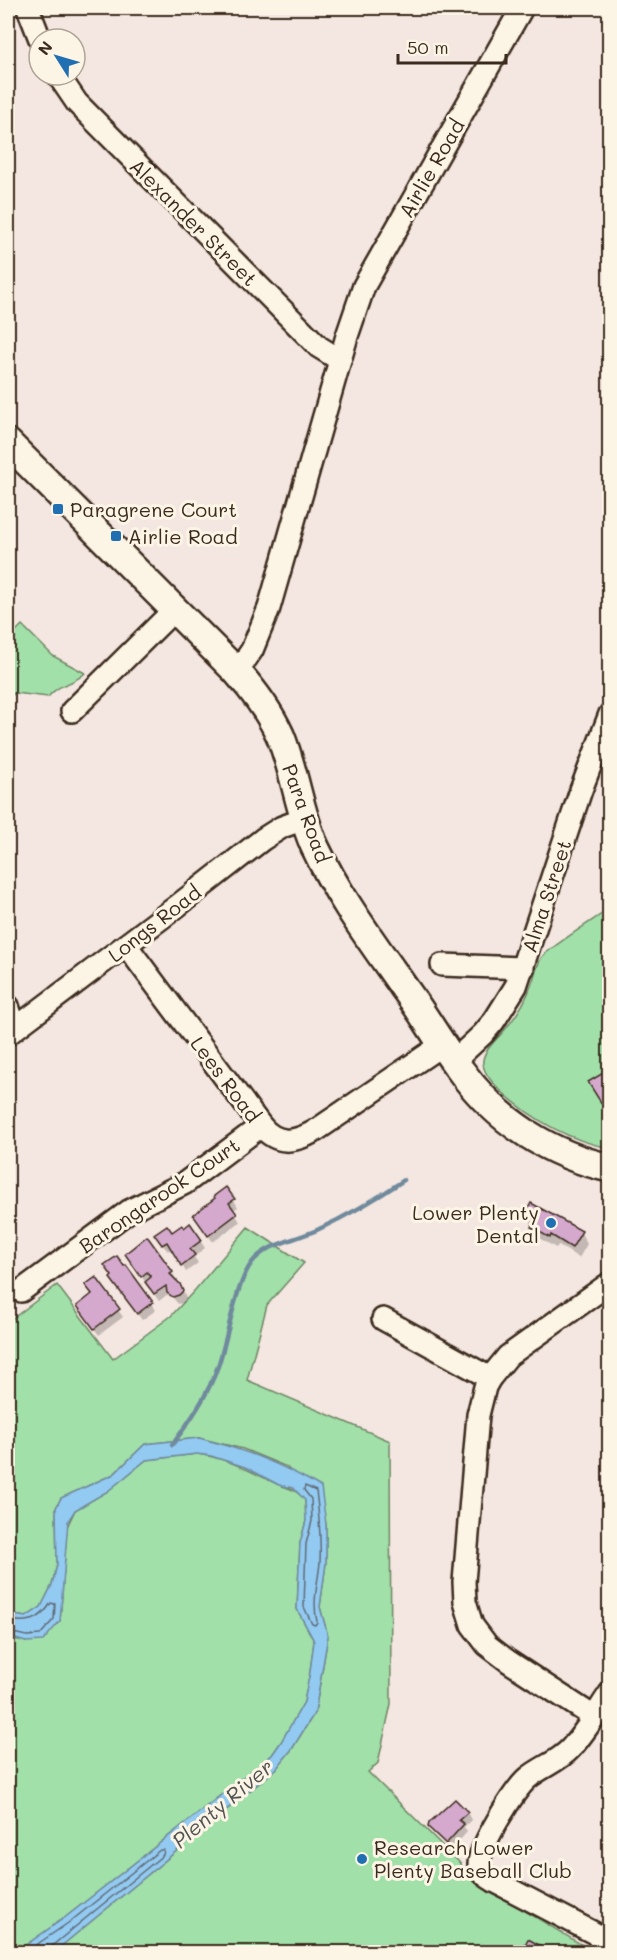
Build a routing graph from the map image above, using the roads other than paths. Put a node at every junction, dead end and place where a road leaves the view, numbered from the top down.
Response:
1 (28, 8) edge
2 (522, 8) edge
3 (35, 27) edge
4 (66, 87) edge
5 (340, 360) junction
6 (8, 443) edge
7 (174, 610) junction
8 (242, 678) junction
9 (72, 711) dead end
10 (609, 714) edge
11 (304, 819) junction
12 (126, 945) junction
13 (442, 966) dead end
14 (523, 968) junction
15 (8, 1006) edge
16 (11, 1031) edge
17 (448, 1052) junction
18 (261, 1126) junction
19 (609, 1168) edge
20 (609, 1282) edge
21 (30, 1291) dead end
22 (383, 1319) dead end
23 (490, 1378) junction
24 (609, 1693) edge
25 (594, 1717) junction
26 (608, 1953) edge

1 - 3 street
2 - 5 street, Airlie Road
4 - 5 street, Alexander Street
5 - 8 street, Airlie Road
6 - 7 main road, Para Road
7 - 8 main road, Para Road
7 - 9 street
8 - 11 main road, Para Road
10 - 14 street, Alma Street
11 - 12 street, Longs Road
11 - 17 main road, Para Road
12 - 16 street, Longs Road
12 - 18 street, Lees Road
13 - 14 street
14 - 17 street, Alma Street
15 - 16 street
17 - 18 street, Lees Road
17 - 19 main road, Para Road
18 - 21 street, Barongarook Court
20 - 23 street
22 - 23 street
23 - 25 street
24 - 25 street
25 - 26 street

